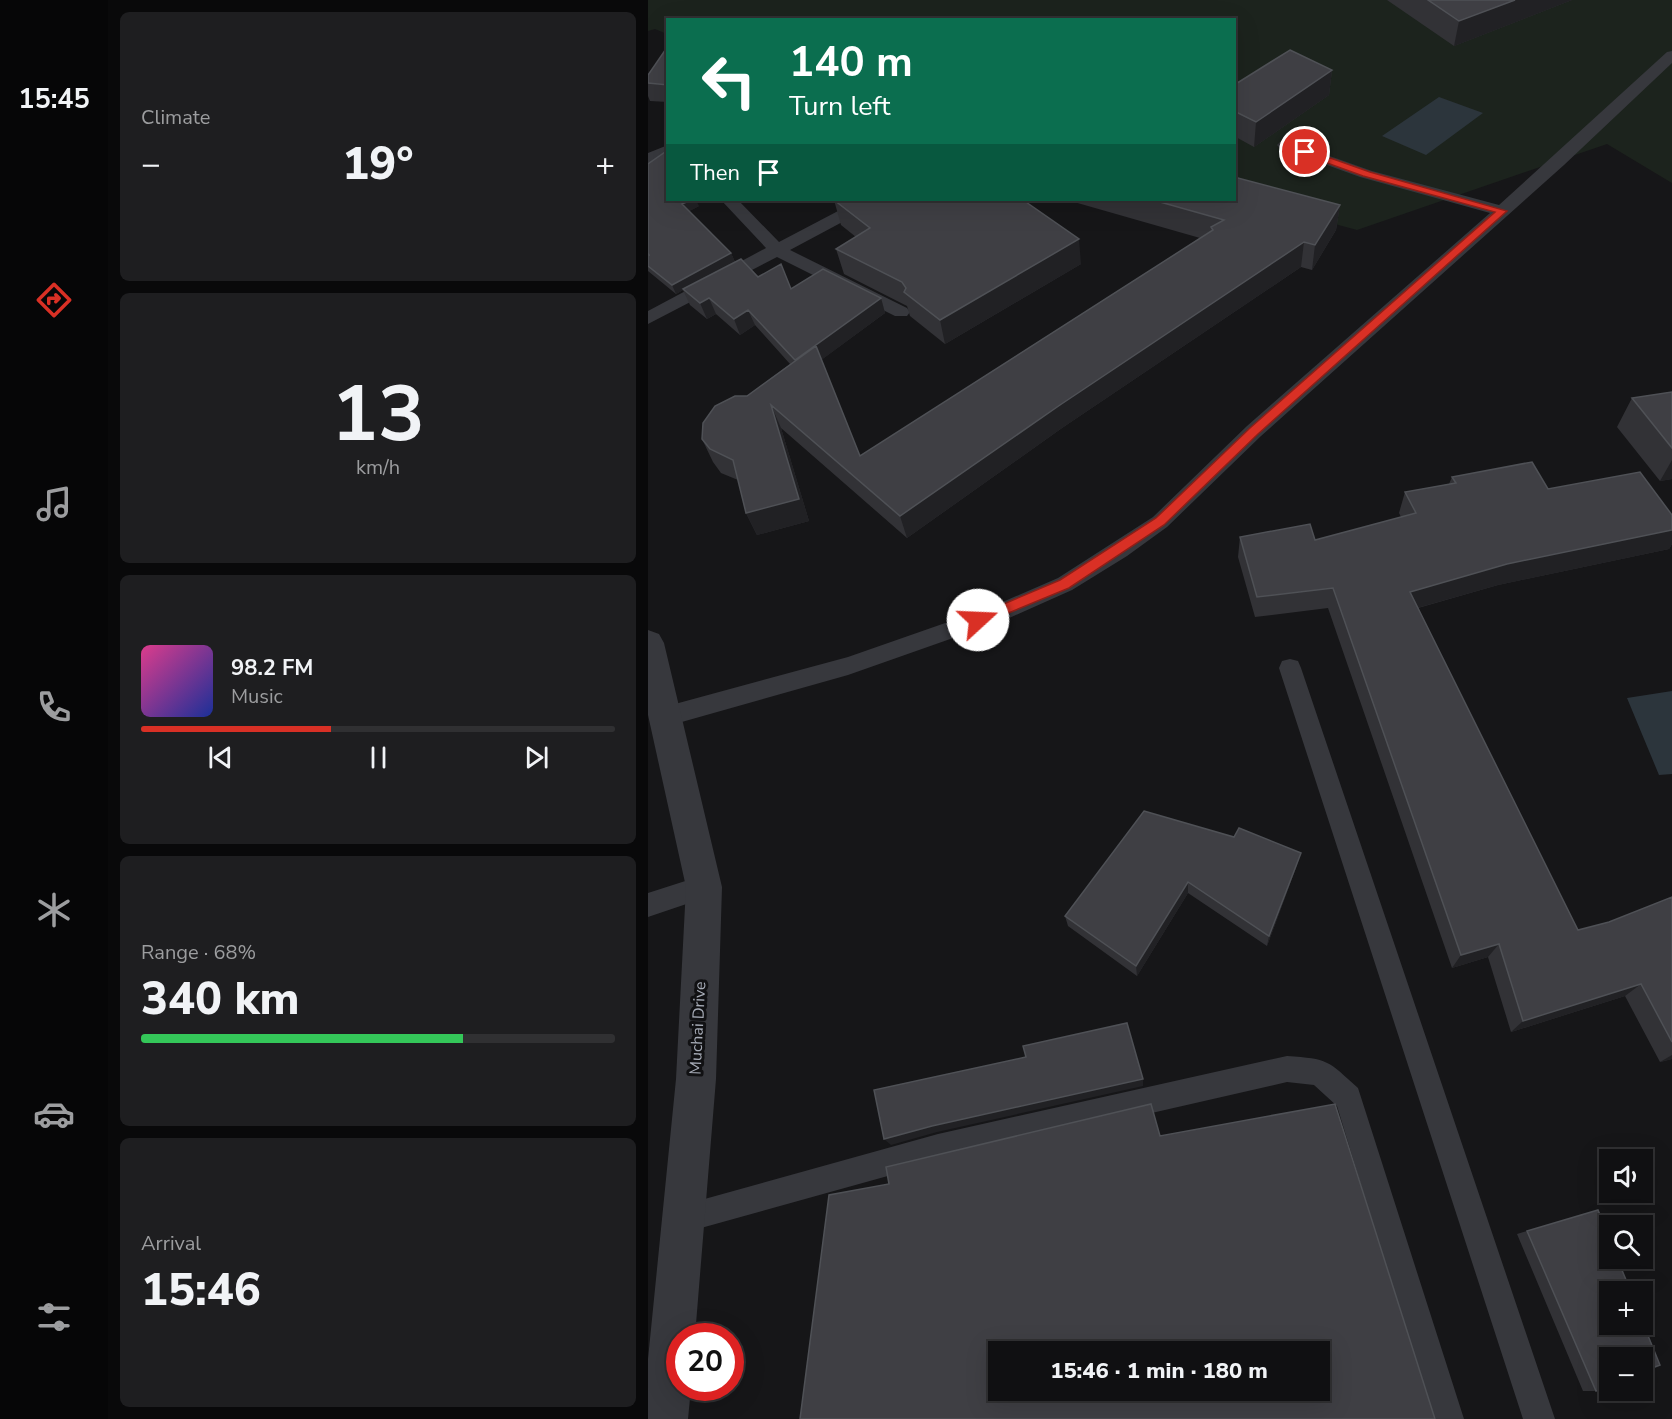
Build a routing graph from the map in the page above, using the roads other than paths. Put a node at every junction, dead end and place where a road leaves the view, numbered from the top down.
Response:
1 (1672, 56) edge
2 (1285, 145) dead end
3 (666, 153) edge
4 (648, 162) edge
5 (730, 201) edge
6 (868, 201) edge
7 (1502, 211) junction
8 (777, 250) junction
9 (902, 312) edge
10 (648, 318) edge
11 (648, 643) edge
12 (1290, 668) dead end
13 (664, 717) junction
14 (705, 887) junction
15 (648, 905) edge
16 (683, 1219) junction
17 (665, 1419) edge
18 (1448, 1419) edge
19 (1539, 1419) edge

1 - 7 lane
2 - 7 lane
3 - 4 street
5 - 8 lane
6 - 8 lane
7 - 13 lane
8 - 9 lane
8 - 10 lane
11 - 13 street, Muchai Drive
12 - 19 lane
13 - 14 street, Muchai Drive
14 - 15 lane
14 - 16 street, Muchai Drive
16 - 17 street, Muchai Drive
16 - 18 lane

